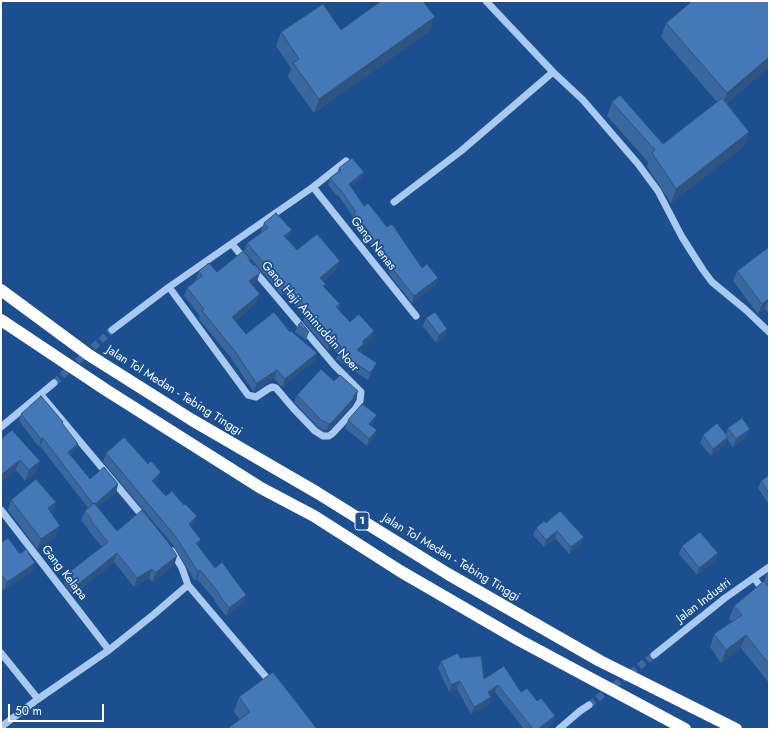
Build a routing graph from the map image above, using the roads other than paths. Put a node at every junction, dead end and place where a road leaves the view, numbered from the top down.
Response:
1 (486, 1) edge
2 (553, 72) junction
3 (346, 161) edge
4 (313, 187) junction
5 (394, 202) dead end
6 (232, 244) junction
7 (169, 286) junction
8 (1, 290) edge
9 (416, 316) dead end
10 (1, 320) edge
11 (112, 330) tunnel mouth
12 (769, 332) edge
13 (54, 384) tunnel mouth
14 (41, 395) junction
15 (1, 427) edge
16 (1, 510) edge
17 (150, 525) edge
18 (164, 542) edge
19 (769, 567) edge
20 (754, 578) junction
21 (188, 585) junction
22 (769, 598) edge
23 (109, 650) junction
24 (1, 653) edge
25 (654, 655) tunnel mouth
26 (275, 688) edge
27 (38, 699) junction
28 (589, 706) tunnel mouth
29 (1, 727) edge
30 (558, 729) edge
31 (685, 729) edge
32 (736, 729) edge

1 - 2 street
2 - 5 street
2 - 12 street
3 - 4 street
4 - 6 street
4 - 9 street, Gang Nenas
6 - 7 street
6 - 7 street, Gang Haji Aminuddin Noer
7 - 11 street
8 - 32 highway, Jalan Tol Medan - Tebing Tinggi / 1
10 - 31 highway, 1
13 - 14 street
14 - 15 street
14 - 17 street
16 - 23 street, Gang Kelapa
18 - 21 street
19 - 20 street, Jalan Industri
20 - 22 street
20 - 25 street, Jalan Industri
21 - 23 street
21 - 26 street
23 - 27 street
24 - 27 street
27 - 29 street
28 - 30 street

